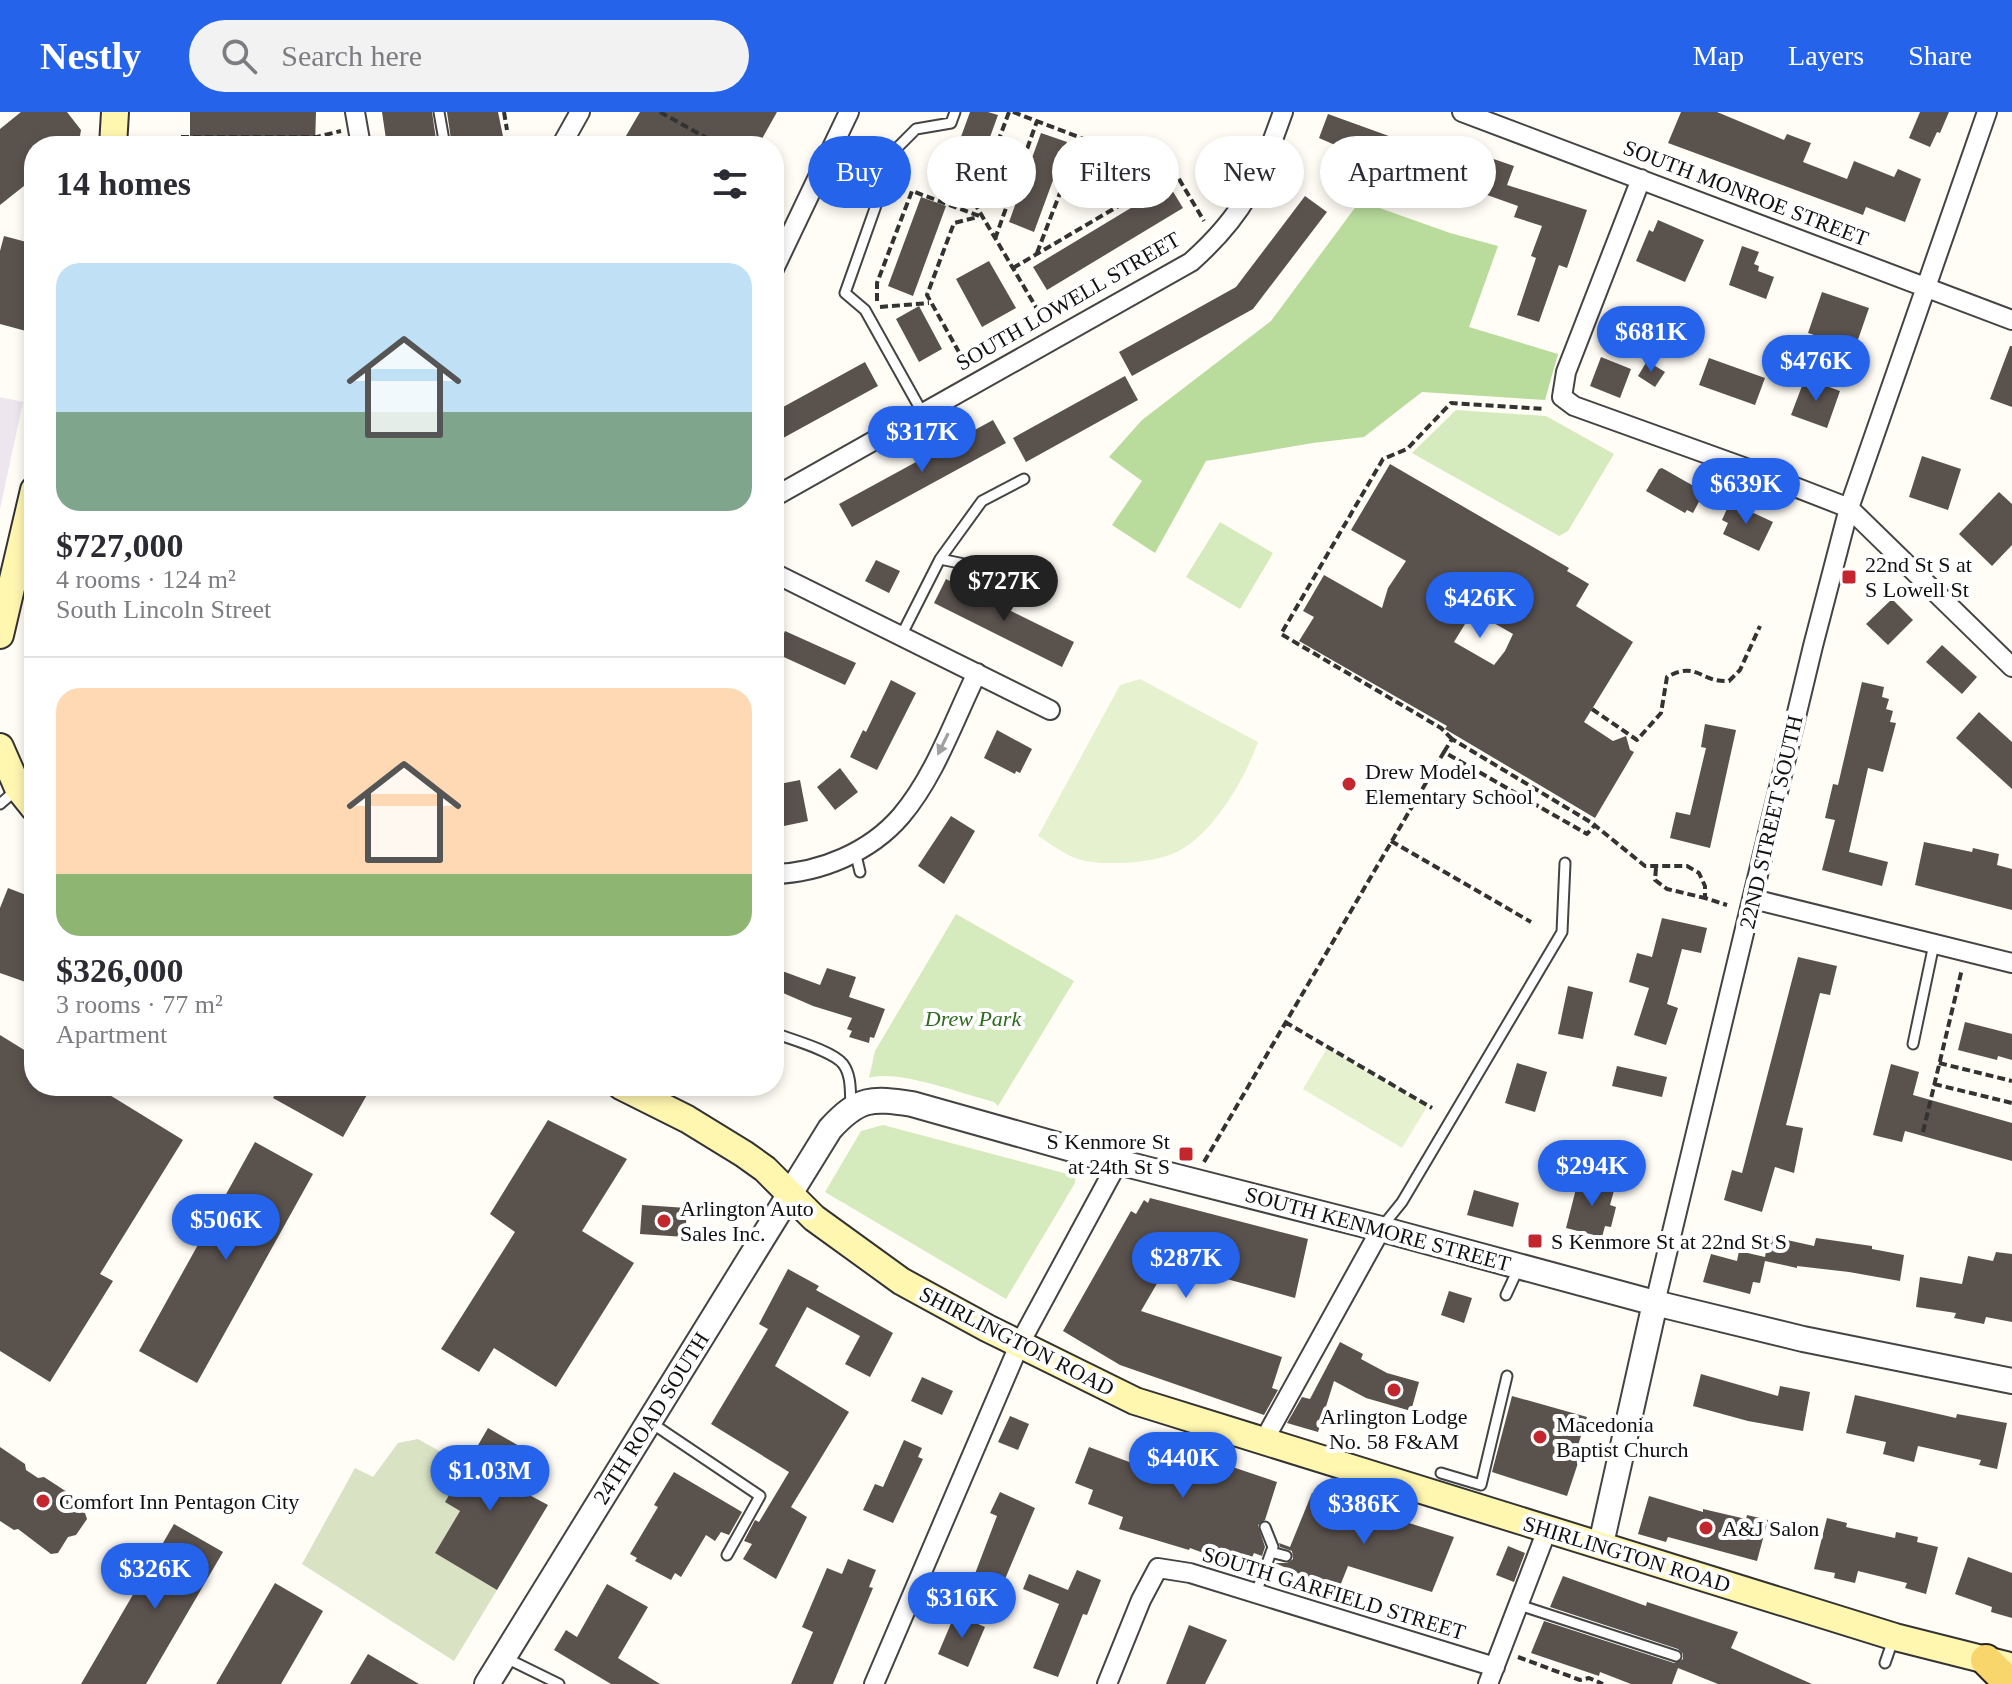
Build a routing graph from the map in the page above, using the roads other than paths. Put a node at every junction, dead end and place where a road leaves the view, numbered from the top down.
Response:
1 (115, 112) edge
2 (355, 112) edge
3 (439, 112) edge
4 (580, 112) edge
5 (849, 112) edge
6 (955, 112) edge
7 (1283, 112) edge
8 (1462, 112) edge
9 (1987, 112) edge
10 (114, 136) edge
11 (359, 136) edge
12 (443, 136) edge
13 (572, 136) edge
14 (1641, 179) junction
15 (784, 248) edge
16 (1925, 287) junction
17 (2012, 320) edge
18 (922, 412) junction
19 (1024, 479) dead end
20 (784, 491) edge
21 (1849, 508) junction
22 (24, 533) edge
23 (940, 559) junction
24 (1017, 575) dead end
25 (784, 578) edge
26 (0, 635) edge
27 (901, 636) junction
28 (2012, 667) edge
29 (977, 673) junction
30 (1050, 710) dead end
31 (0, 747) edge
32 (17, 800) edge
33 (855, 851) junction
34 (1565, 863) dead end
35 (860, 872) dead end
36 (784, 874) edge
37 (1753, 899) junction
38 (1934, 944) junction
39 (2012, 963) edge
40 (784, 1037) edge
41 (1913, 1044) dead end
42 (646, 1096) edge
43 (851, 1107) junction
44 (1118, 1162) junction
45 (790, 1193) junction
46 (1381, 1229) junction
47 (1519, 1266) junction
48 (1506, 1295) dead end
49 (1655, 1303) junction
50 (1020, 1343) junction
51 (1507, 1376) dead end
52 (2012, 1381) edge
53 (649, 1421) junction
54 (1263, 1442) junction
55 (1439, 1482) junction
56 (1265, 1527) dead end
57 (1547, 1530) junction
58 (1601, 1544) junction
59 (1271, 1552) junction
60 (727, 1555) dead end
61 (1286, 1556) dead end
62 (1256, 1593) junction
63 (1519, 1605) junction
64 (1895, 1637) junction
65 (1676, 1656) dead end
66 (504, 1657) junction
67 (1885, 1663) dead end
68 (1999, 1664) edge
69 (1492, 1676) edge
70 (2012, 1676) edge
71 (487, 1684) edge
72 (559, 1684) edge
73 (874, 1684) edge
74 (1107, 1684) edge
75 (2010, 1684) edge

1 - 10 main road
2 - 11 street
3 - 12 lane
4 - 13 street
5 - 15 street
6 - 18 lane
7 - 18 street, SOUTH LOWELL STREET
8 - 14 street, SOUTH MONROE STREET
9 - 16 street, 22ND STREET SOUTH
14 - 16 street, SOUTH MONROE STREET
14 - 21 street
16 - 17 street, SOUTH MONROE STREET
16 - 21 street, 22ND STREET SOUTH
18 - 20 street, SOUTH LOWELL STREET
19 - 23 lane
21 - 28 street
21 - 37 street, 22ND STREET SOUTH
22 - 26 main road
23 - 24 lane
23 - 27 lane
25 - 27 street
27 - 29 street
29 - 30 street
29 -> 33 street
31 - 32 main road
33 - 35 lane
33 - 36 street
34 - 46 lane
37 - 38 street
37 - 49 street, 22ND STREET SOUTH
38 - 39 street
38 - 41 lane
40 - 43 lane
42 - 45 main road, SHIRLINGTON ROAD
43 - 44 street, SOUTH KENMORE STREET
43 - 45 street
44 - 46 street, SOUTH KENMORE STREET
44 - 50 street
45 - 50 main road, SHIRLINGTON ROAD
45 - 53 street, 24TH ROAD SOUTH
46 - 47 street, SOUTH KENMORE STREET
46 - 54 street
47 - 48 lane
47 - 49 street, SOUTH KENMORE STREET
49 - 52 street, SOUTH KENMORE STREET
49 - 58 street, 22ND STREET SOUTH
50 - 54 main road, SHIRLINGTON ROAD
50 - 73 street
51 - 55 lane
53 - 60 lane
53 - 66 street, 24TH ROAD SOUTH
54 - 55 main road, SHIRLINGTON ROAD
55 - 57 main road, SHIRLINGTON ROAD
56 - 59 lane
57 - 58 main road, SHIRLINGTON ROAD
57 - 63 street
58 - 64 main road, SHIRLINGTON ROAD
59 - 61 lane
59 - 62 lane
62 - 69 street, SOUTH GARFIELD STREET
62 - 74 street, SOUTH GARFIELD STREET
63 - 65 lane
63 - 69 street
64 - 67 lane
64 - 68 main road, SHIRLINGTON ROAD
66 - 71 street, 24TH ROAD SOUTH
66 - 72 lane
68 - 70 main road, SHIRLINGTON ROAD
68 - 75 main road

